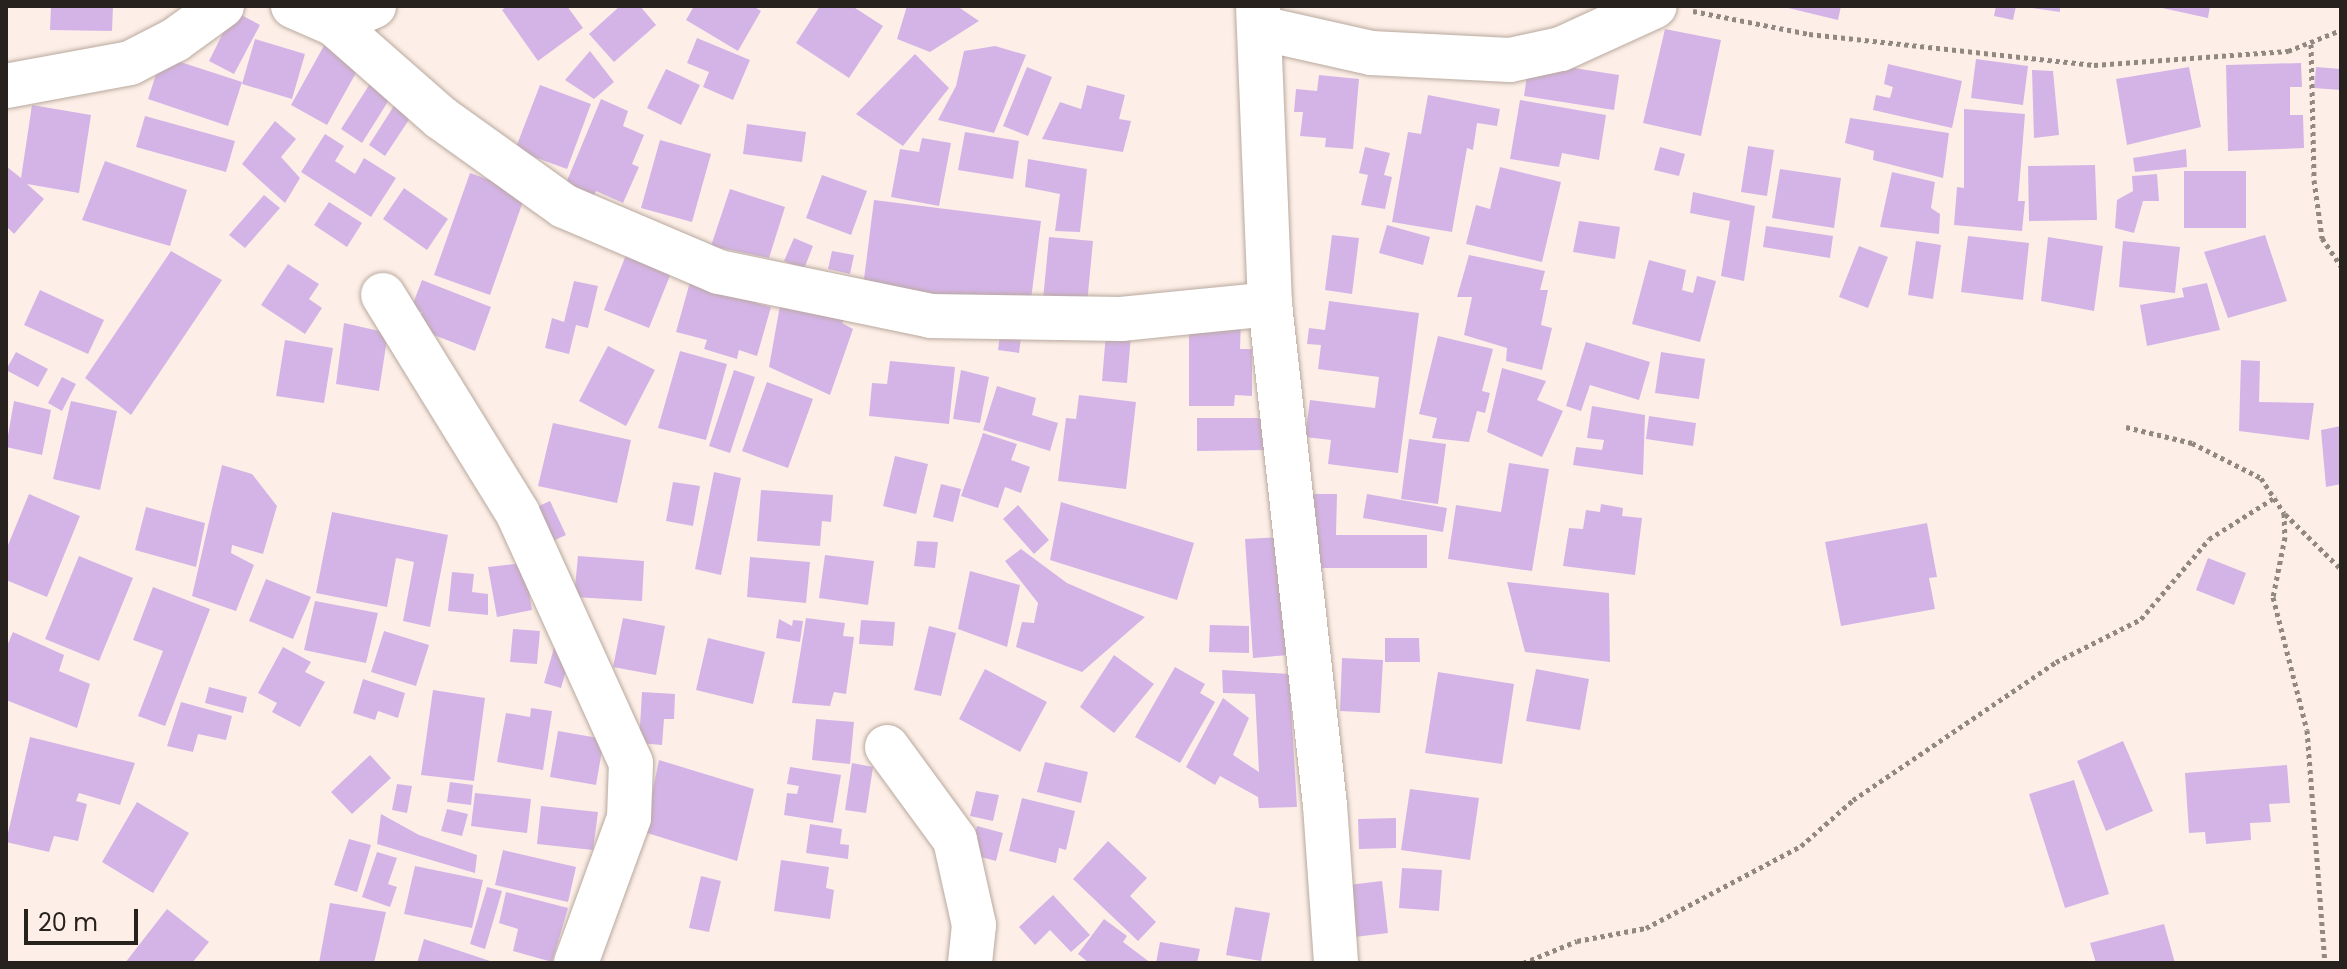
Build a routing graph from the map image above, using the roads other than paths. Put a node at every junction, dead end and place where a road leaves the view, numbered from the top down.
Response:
1 (222, 6) edge
2 (293, 6) edge
3 (374, 6) edge
4 (1670, 8) edge
5 (1259, 17) edge
6 (334, 24) junction
7 (6, 86) edge
8 (383, 295) dead end
9 (1270, 304) junction
10 (887, 747) dead end
11 (576, 963) edge
12 (970, 963) edge
13 (1336, 963) edge

1 - 7 street
2 - 6 street
3 - 6 street
4 - 5 street
5 - 9 street
6 - 9 street
8 - 11 street
9 - 13 street
10 - 12 street

